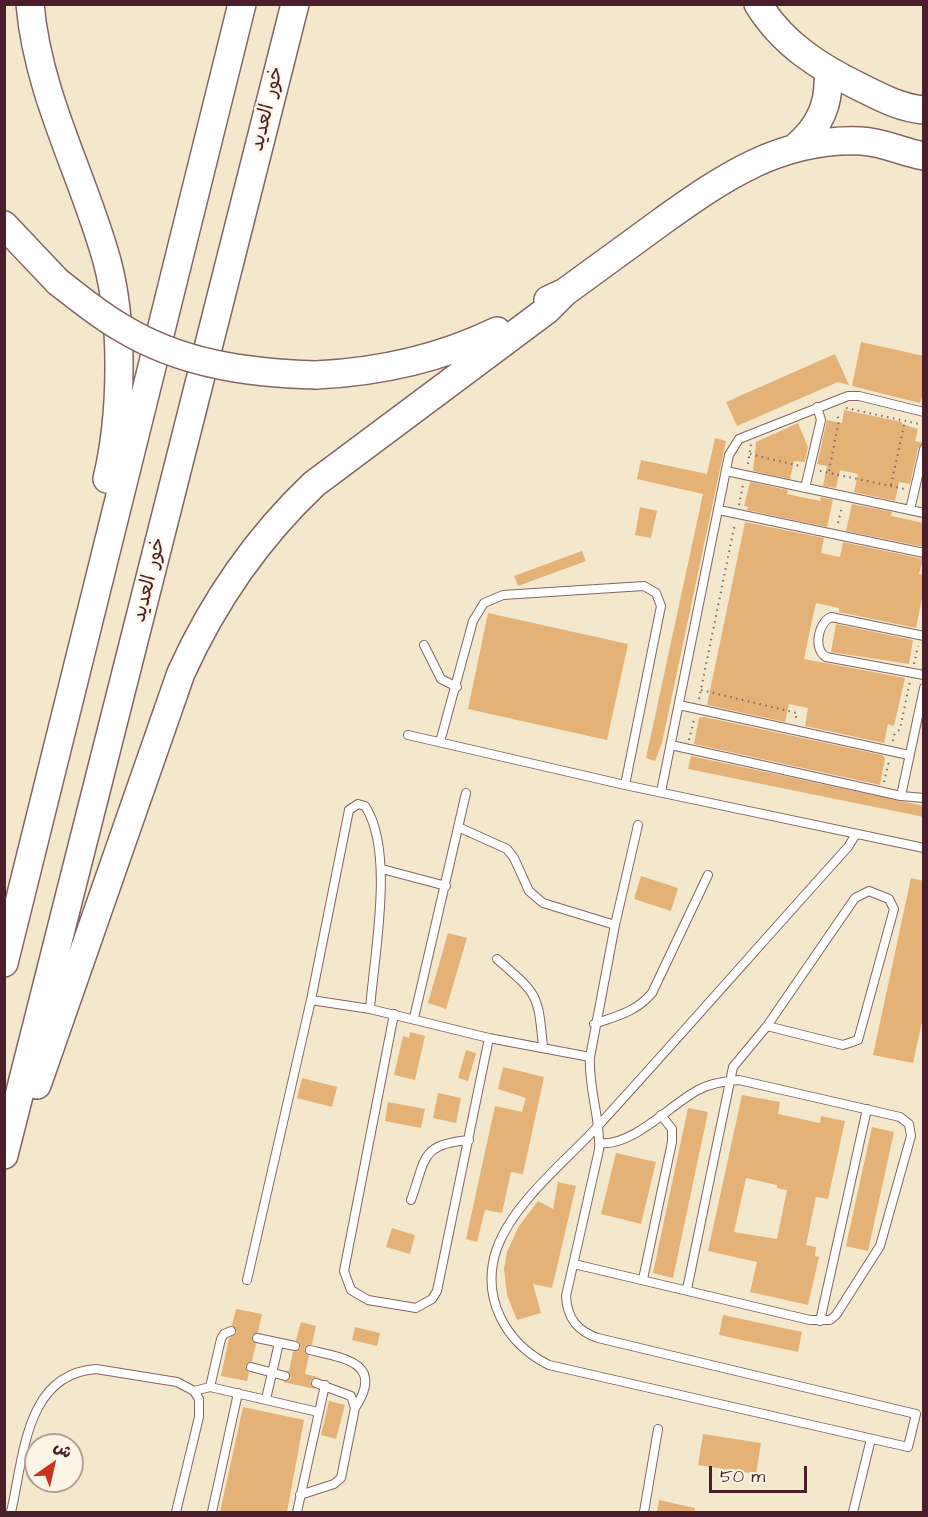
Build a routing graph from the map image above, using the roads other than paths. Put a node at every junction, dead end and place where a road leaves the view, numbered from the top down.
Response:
1 (30, 4) edge
2 (242, 4) edge
3 (295, 4) edge
4 (758, 4) edge
5 (828, 72) junction
6 (863, 89) junction
7 (924, 102) edge
8 (924, 110) edge
9 (796, 147) junction
10 (912, 154) edge
11 (4, 225) edge
12 (565, 292) junction
13 (817, 407) junction
14 (924, 412) edge
15 (924, 449) edge
16 (726, 471) junction
17 (805, 488) junction
18 (720, 510) junction
19 (910, 510) junction
20 (924, 513) edge
21 (924, 553) edge
22 (922, 635) edge
23 (424, 645) dead end
24 (924, 675) edge
25 (457, 687) junction
26 (924, 688) edge
27 (679, 705) junction
28 (408, 735) dead end
29 (440, 742) junction
30 (671, 745) junction
31 (909, 755) junction
32 (48, 783) junction
33 (625, 785) junction
34 (661, 792) junction
35 (465, 794) dead end
36 (901, 796) junction
37 (924, 798) edge
38 (638, 825) dead end
39 (458, 828) junction
40 (855, 834) junction
41 (924, 848) edge
42 (382, 869) junction
43 (708, 875) dead end
44 (446, 886) junction
45 (615, 925) junction
46 (497, 959) dead end
47 (4, 963) edge
48 (311, 1000) junction
49 (370, 1009) junction
50 (394, 1014) junction
51 (414, 1018) junction
52 (594, 1024) junction
53 (767, 1026) junction
54 (489, 1038) junction
55 (543, 1047) junction
56 (590, 1057) junction
57 (730, 1081) junction
58 (867, 1109) junction
59 (661, 1114) junction
60 (597, 1127) junction
61 (469, 1140) junction
62 (600, 1143) junction
63 (4, 1155) edge
64 (4, 1170) edge
65 (411, 1200) dead end
66 (574, 1264) junction
67 (643, 1279) junction
68 (247, 1280) dead end
69 (687, 1289) junction
70 (820, 1321) junction
71 (231, 1331) dead end
72 (257, 1338) dead end
73 (279, 1342) junction
74 (295, 1346) dead end
75 (310, 1350) dead end
76 (250, 1367) dead end
77 (272, 1372) junction
78 (285, 1376) dead end
79 (210, 1387) junction
80 (194, 1391) junction
81 (238, 1393) junction
82 (266, 1399) junction
83 (356, 1408) junction
84 (318, 1412) junction
85 (658, 1429) dead end
86 (871, 1439) junction
87 (300, 1495) junction
88 (11, 1512) edge
89 (177, 1512) edge
90 (212, 1512) edge
91 (297, 1512) edge
92 (644, 1512) edge
93 (853, 1512) edge

1 - 32 highway
2 - 32 highway
3 - 63 highway, خور العديد
4 - 5 highway
5 - 6 highway
5 - 9 highway
6 - 7 highway
6 - 8 highway
9 - 10 highway
9 - 12 highway
11 - 12 highway, bridge
12 - 64 highway
13 - 14 lane
13 - 16 lane
13 - 17 lane
15 - 19 lane
16 - 17 lane
16 - 18 lane
17 - 19 lane
18 - 21 lane
18 - 27 lane
19 - 20 lane
22 - 24 lane
23 - 25 lane
25 - 29 lane
25 - 33 lane
26 - 31 lane
27 - 30 lane
27 - 31 lane
28 - 29 lane
29 - 33 lane
30 - 34 lane
30 - 36 lane
31 - 36 lane
32 - 47 highway
33 - 34 lane
34 - 40 lane
35 - 39 lane
36 - 37 lane
38 - 45 lane
39 - 44 lane
39 - 45 lane
40 - 41 lane
40 - 60 lane
42 - 44 lane
42 - 48 lane
42 - 49 lane
43 - 52 lane
44 - 51 lane
45 - 52 lane
46 - 55 lane
48 - 49 lane
48 - 68 lane
49 - 50 lane
50 - 51 lane
50 - 61 lane
51 - 54 lane
52 - 56 lane
53 - 53 lane
53 - 57 lane
54 - 55 lane
54 - 61 lane
55 - 56 lane
56 - 60 lane
57 - 58 lane
57 - 59 lane
57 - 69 lane
58 - 70 lane
58 - 70 lane
59 - 62 lane
59 - 67 lane
60 - 62 lane
60 - 86 lane
61 - 65 lane
62 - 66 lane
66 - 67 lane
66 - 86 lane
67 - 69 lane
69 - 70 lane
71 - 79 lane
72 - 73 lane
73 - 74 lane
73 - 77 lane
75 - 83 lane
76 - 77 lane
77 - 78 lane
77 - 82 lane
79 - 80 lane
79 - 81 lane
80 - 88 lane
80 - 89 lane
81 - 82 lane
81 - 90 lane
82 - 84 lane
83 - 84 lane
83 - 87 lane
84 - 87 lane
85 - 92 lane
86 - 93 lane
87 - 91 lane

